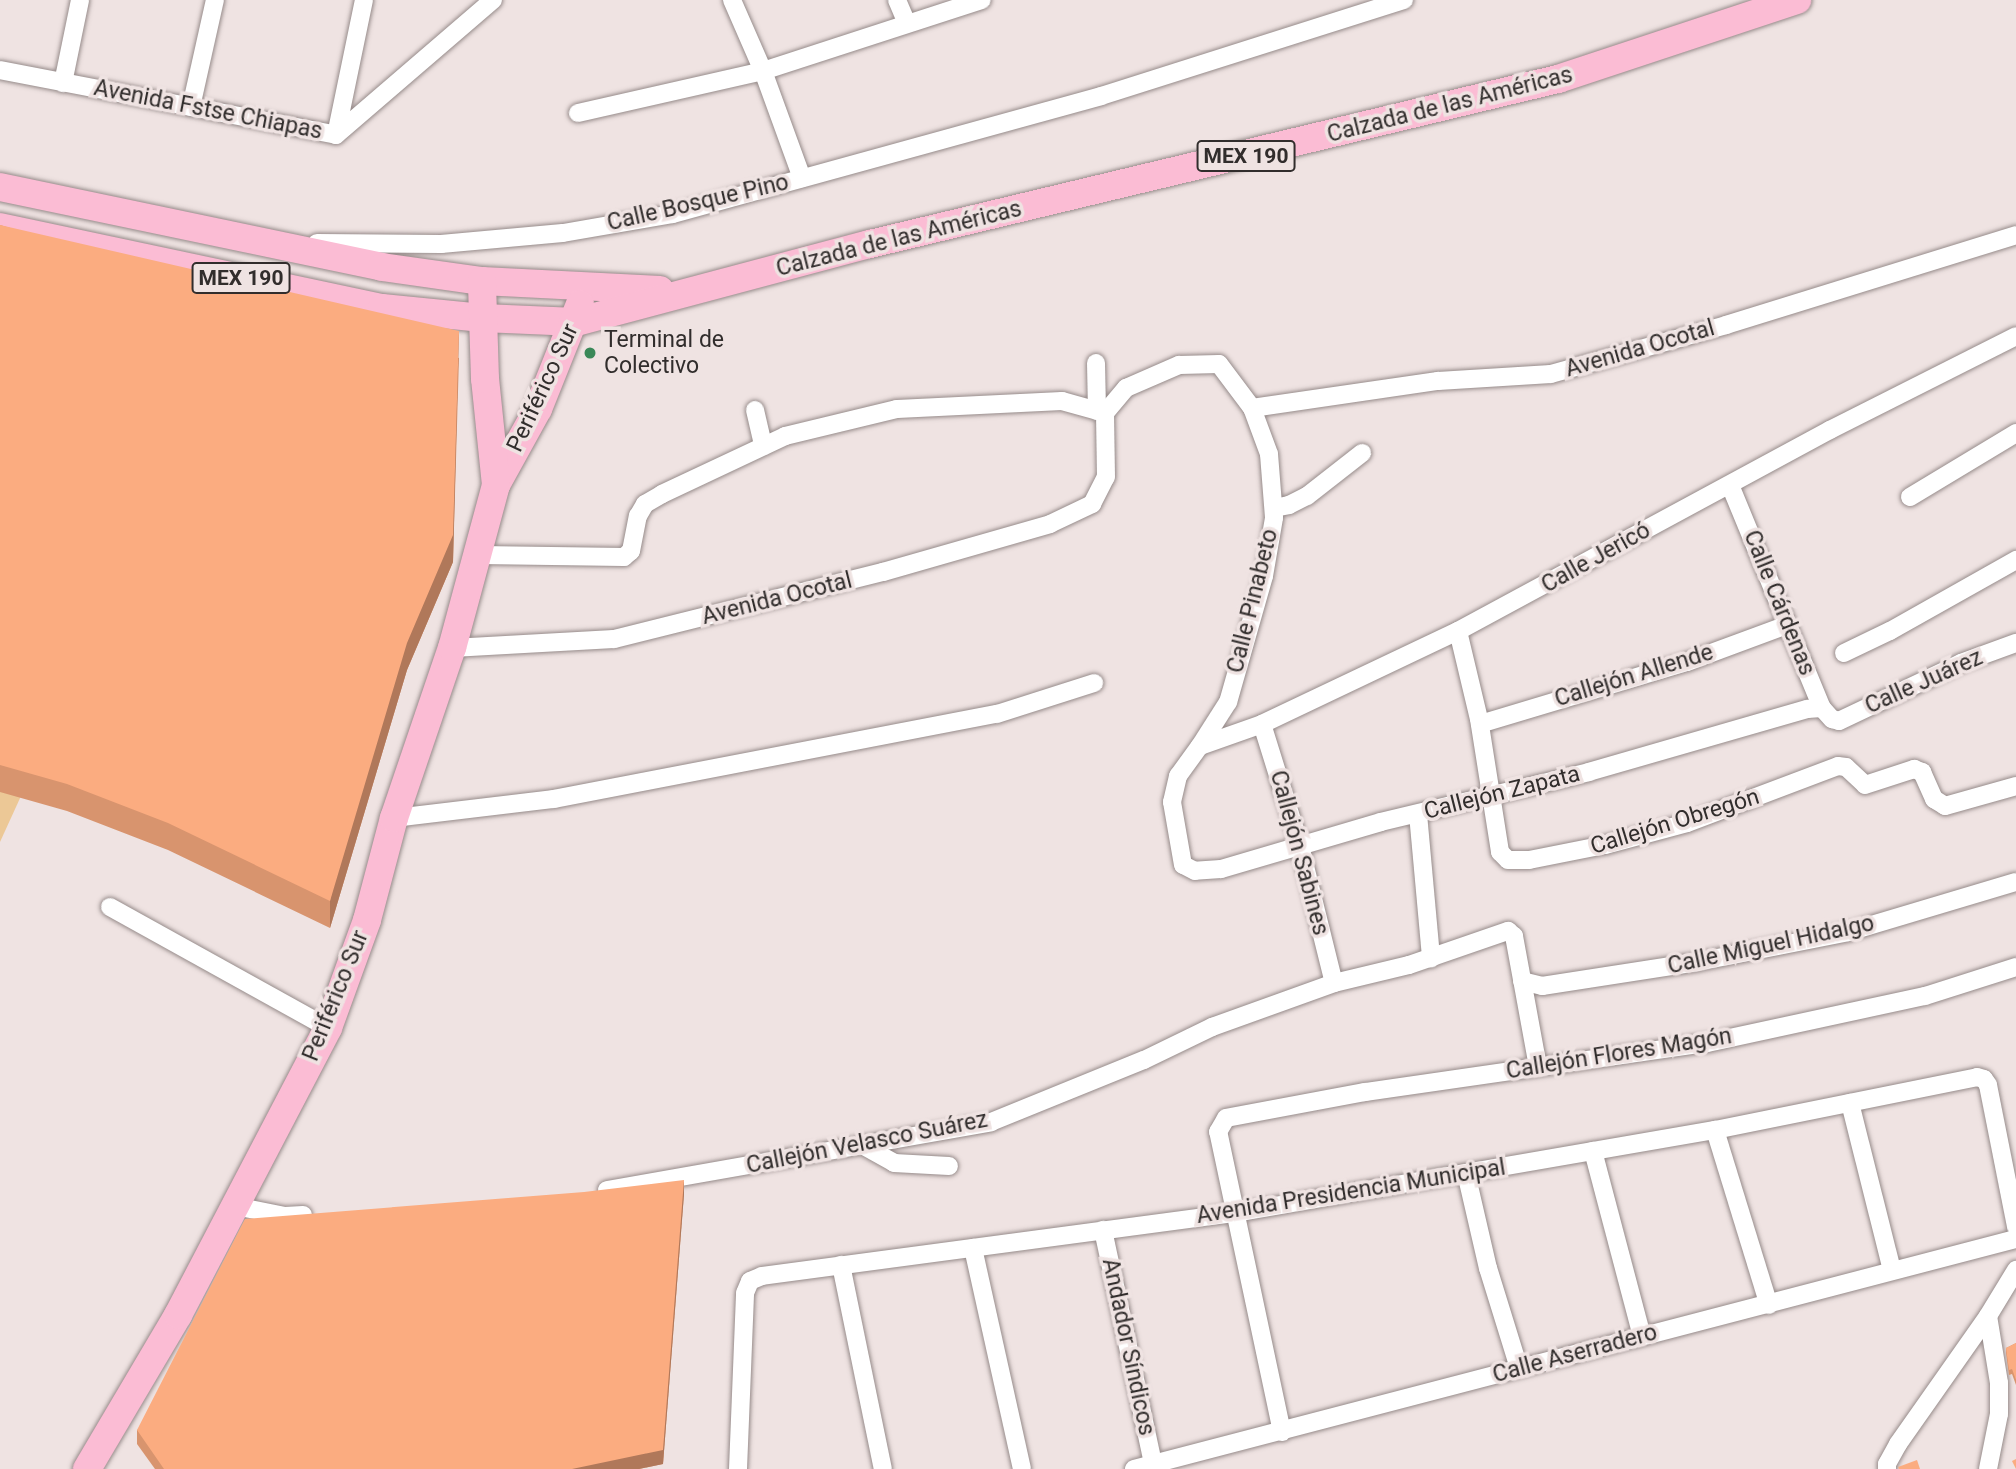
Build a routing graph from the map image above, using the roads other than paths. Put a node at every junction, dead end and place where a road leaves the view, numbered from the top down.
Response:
1 (80, 0) edge
2 (215, 0) edge
3 (364, 0) edge
4 (493, 0) edge
5 (732, 0) edge
6 (897, 0) edge
7 (982, 0) edge
8 (1404, 0) edge
9 (1797, 0) edge
10 (906, 23) junction
11 (0, 71) edge
12 (763, 71) junction
13 (63, 83) junction
14 (191, 107) junction
15 (578, 113) dead end
16 (336, 135) junction
17 (802, 178) junction
18 (0, 187) edge
19 (0, 227) edge
20 (2016, 235) edge
21 (269, 243) junction
22 (482, 281) junction
23 (585, 289) junction
24 (690, 291) junction
25 (484, 318) junction
26 (576, 322) junction
27 (2016, 336) edge
28 (1096, 363) dead end
29 (1252, 408) junction
30 (755, 410) dead end
31 (1101, 412) junction
32 (2016, 433) edge
33 (763, 446) junction
34 (1362, 453) dead end
35 (496, 485) junction
36 (1730, 485) junction
37 (1910, 497) dead end
38 (1274, 508) junction
39 (479, 555) junction
40 (2016, 560) edge
41 (1787, 625) junction
42 (1458, 631) junction
43 (2016, 643) edge
44 (452, 648) junction
45 (1844, 653) dead end
46 (1094, 683) dead end
47 (1827, 714) junction
48 (1262, 724) junction
49 (1480, 724) junction
50 (1200, 746) junction
51 (2016, 786) edge
52 (1491, 796) junction
53 (1418, 814) junction
54 (394, 818) junction
55 (1300, 846) junction
56 (2016, 882) edge
57 (110, 907) dead end
58 (1431, 958) junction
59 (2016, 967) edge
60 (1522, 981) junction
61 (1334, 984) junction
62 (328, 1028) junction
63 (1538, 1067) junction
64 (1850, 1103) junction
65 (1715, 1130) junction
66 (862, 1145) junction
67 (1593, 1151) junction
68 (949, 1166) dead end
69 (1466, 1173) junction
70 (583, 1195) edge
71 (234, 1206) junction
72 (325, 1213) edge
73 (1234, 1213) junction
74 (2016, 1227) edge
75 (1103, 1230) junction
76 (2016, 1239) edge
77 (973, 1248) junction
78 (841, 1265) junction
79 (1892, 1270) junction
80 (2016, 1270) edge
81 (1769, 1305) junction
82 (1988, 1316) junction
83 (1642, 1336) junction
84 (1519, 1368) junction
85 (1282, 1432) junction
86 (1153, 1464) junction
87 (87, 1469) edge
88 (738, 1469) edge
89 (883, 1469) edge
90 (1022, 1469) edge
91 (1134, 1469) edge
92 (1887, 1469) edge
93 (1987, 1469) edge

1 - 13 street
2 - 14 street
3 - 16 street
4 - 16 street, Avenida Fstse Chiapas
5 - 12 street, Calle Bosque Pino
6 - 10 street
7 - 10 street
8 - 17 street
9 - 24 main road, Calzada de las Américas / MEX 190
10 - 12 street
11 - 13 street, Avenida Fstse Chiapas
12 - 15 street
12 - 17 street, Calle Bosque Pino
13 - 14 street, Avenida Fstse Chiapas
14 - 16 street, Avenida Fstse Chiapas
17 - 21 street, Calle Bosque Pino
18 - 21 main road, Calzada de las Américas / MEX 190
19 - 25 main road, Calzada de las Américas / MEX 190
20 - 29 street, Avenida Ocotal
21 - 22 main road, Calzada de las Américas / MEX 190
22 - 23 main road, Calzada de las Américas / MEX 190
22 - 25 main road, Periférico Sur
23 - 24 main road, Calzada de las Américas / MEX 190
23 - 26 main road, Periférico Sur
24 - 26 main road, Calzada de las Américas / MEX 190
25 - 26 main road, Calzada de las Américas / MEX 190
25 - 35 main road, Periférico Sur
26 - 35 main road, Periférico Sur
27 - 36 street, Calle Jericó
28 - 31 street
29 - 31 street, Calle Pinabeto
29 - 38 street, Calle Pinabeto
30 - 33 street
31 - 33 street
31 - 44 street, Avenida Ocotal
32 - 37 street
33 - 39 street
34 - 38 street
35 - 39 main road, Periférico Sur
36 - 41 street, Calle Cárdenas
36 - 42 street, Calle Jericó
38 - 50 street, Calle Pinabeto
39 - 44 main road, Periférico Sur
40 - 45 street
41 - 47 street, Calle Cárdenas
41 - 49 street, Callejón Allende
42 - 48 street, Calle Jericó
42 - 49 street
43 - 47 street, Calle Juárez
44 - 54 main road, Periférico Sur
46 - 54 street
47 - 52 street, Callejón Zapata
48 - 50 street, Calle Jericó
48 - 55 street, Callejón Sabines
49 - 52 street
50 - 55 street, Callejón Zapata
51 - 52 street, Callejón Obregón
52 - 53 street, Callejón Zapata
53 - 55 street, Callejón Zapata
53 - 58 street
54 - 62 main road, Periférico Sur
55 - 61 street, Callejón Sabines
56 - 60 street, Calle Miguel Hidalgo
57 - 62 street
58 - 60 street, Callejón Velasco Suárez
58 - 61 street, Callejón Velasco Suárez
59 - 63 street, Callejón Flores Magón
60 - 63 street
61 - 66 street, Callejón Velasco Suárez
62 - 71 main road, Periférico Sur
63 - 73 street, Callejón Flores Magón
64 - 65 street, Avenida Presidencia Municipal
64 - 74 street, Avenida Presidencia Municipal
64 - 79 street
65 - 67 street, Avenida Presidencia Municipal
65 - 81 street
66 - 68 street
66 - 70 street, Callejón Velasco Suárez
67 - 69 street, Avenida Presidencia Municipal
67 - 83 street
69 - 73 street, Avenida Presidencia Municipal
69 - 84 street
71 - 72 street
71 - 87 main road, Periférico Sur
73 - 75 street, Avenida Presidencia Municipal
73 - 85 street
75 - 77 street, Avenida Presidencia Municipal
75 - 86 street, Andador Síndicos
76 - 79 street, Calle Aserradero
77 - 78 street, Avenida Presidencia Municipal
77 - 90 street
78 - 88 street, Avenida Presidencia Municipal
78 - 89 street
79 - 81 street, Calle Aserradero
80 - 82 street
81 - 83 street, Calle Aserradero
82 - 92 street
82 - 93 street
83 - 84 street, Calle Aserradero
84 - 85 street, Calle Aserradero
85 - 86 street, Calle Aserradero
86 - 91 street, Calle Aserradero

